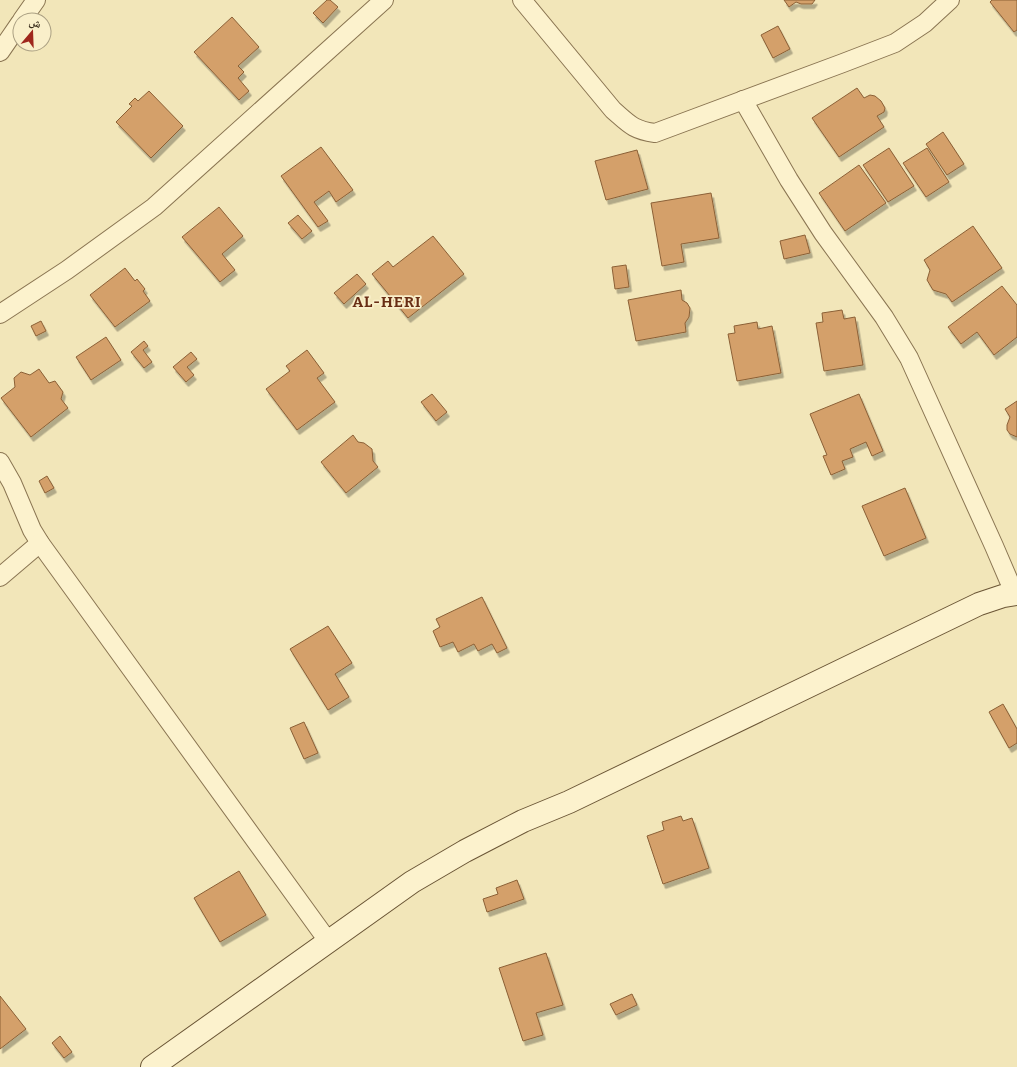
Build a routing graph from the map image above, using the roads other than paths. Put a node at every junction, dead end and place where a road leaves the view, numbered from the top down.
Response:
1 (36, 0) edge
2 (384, 0) edge
3 (522, 0) edge
4 (950, 0) edge
5 (28, 12) edge
6 (12, 35) edge
7 (0, 52) edge
8 (743, 100) junction
9 (0, 314) edge
10 (0, 462) edge
11 (40, 543) junction
12 (0, 577) edge
13 (1016, 594) edge
14 (328, 941) junction
15 (152, 1067) edge

1 - 5 street
2 - 9 street
3 - 8 street
4 - 8 street
6 - 7 street
8 - 13 street
10 - 11 street
11 - 12 street
11 - 14 street
13 - 14 street
14 - 15 street

